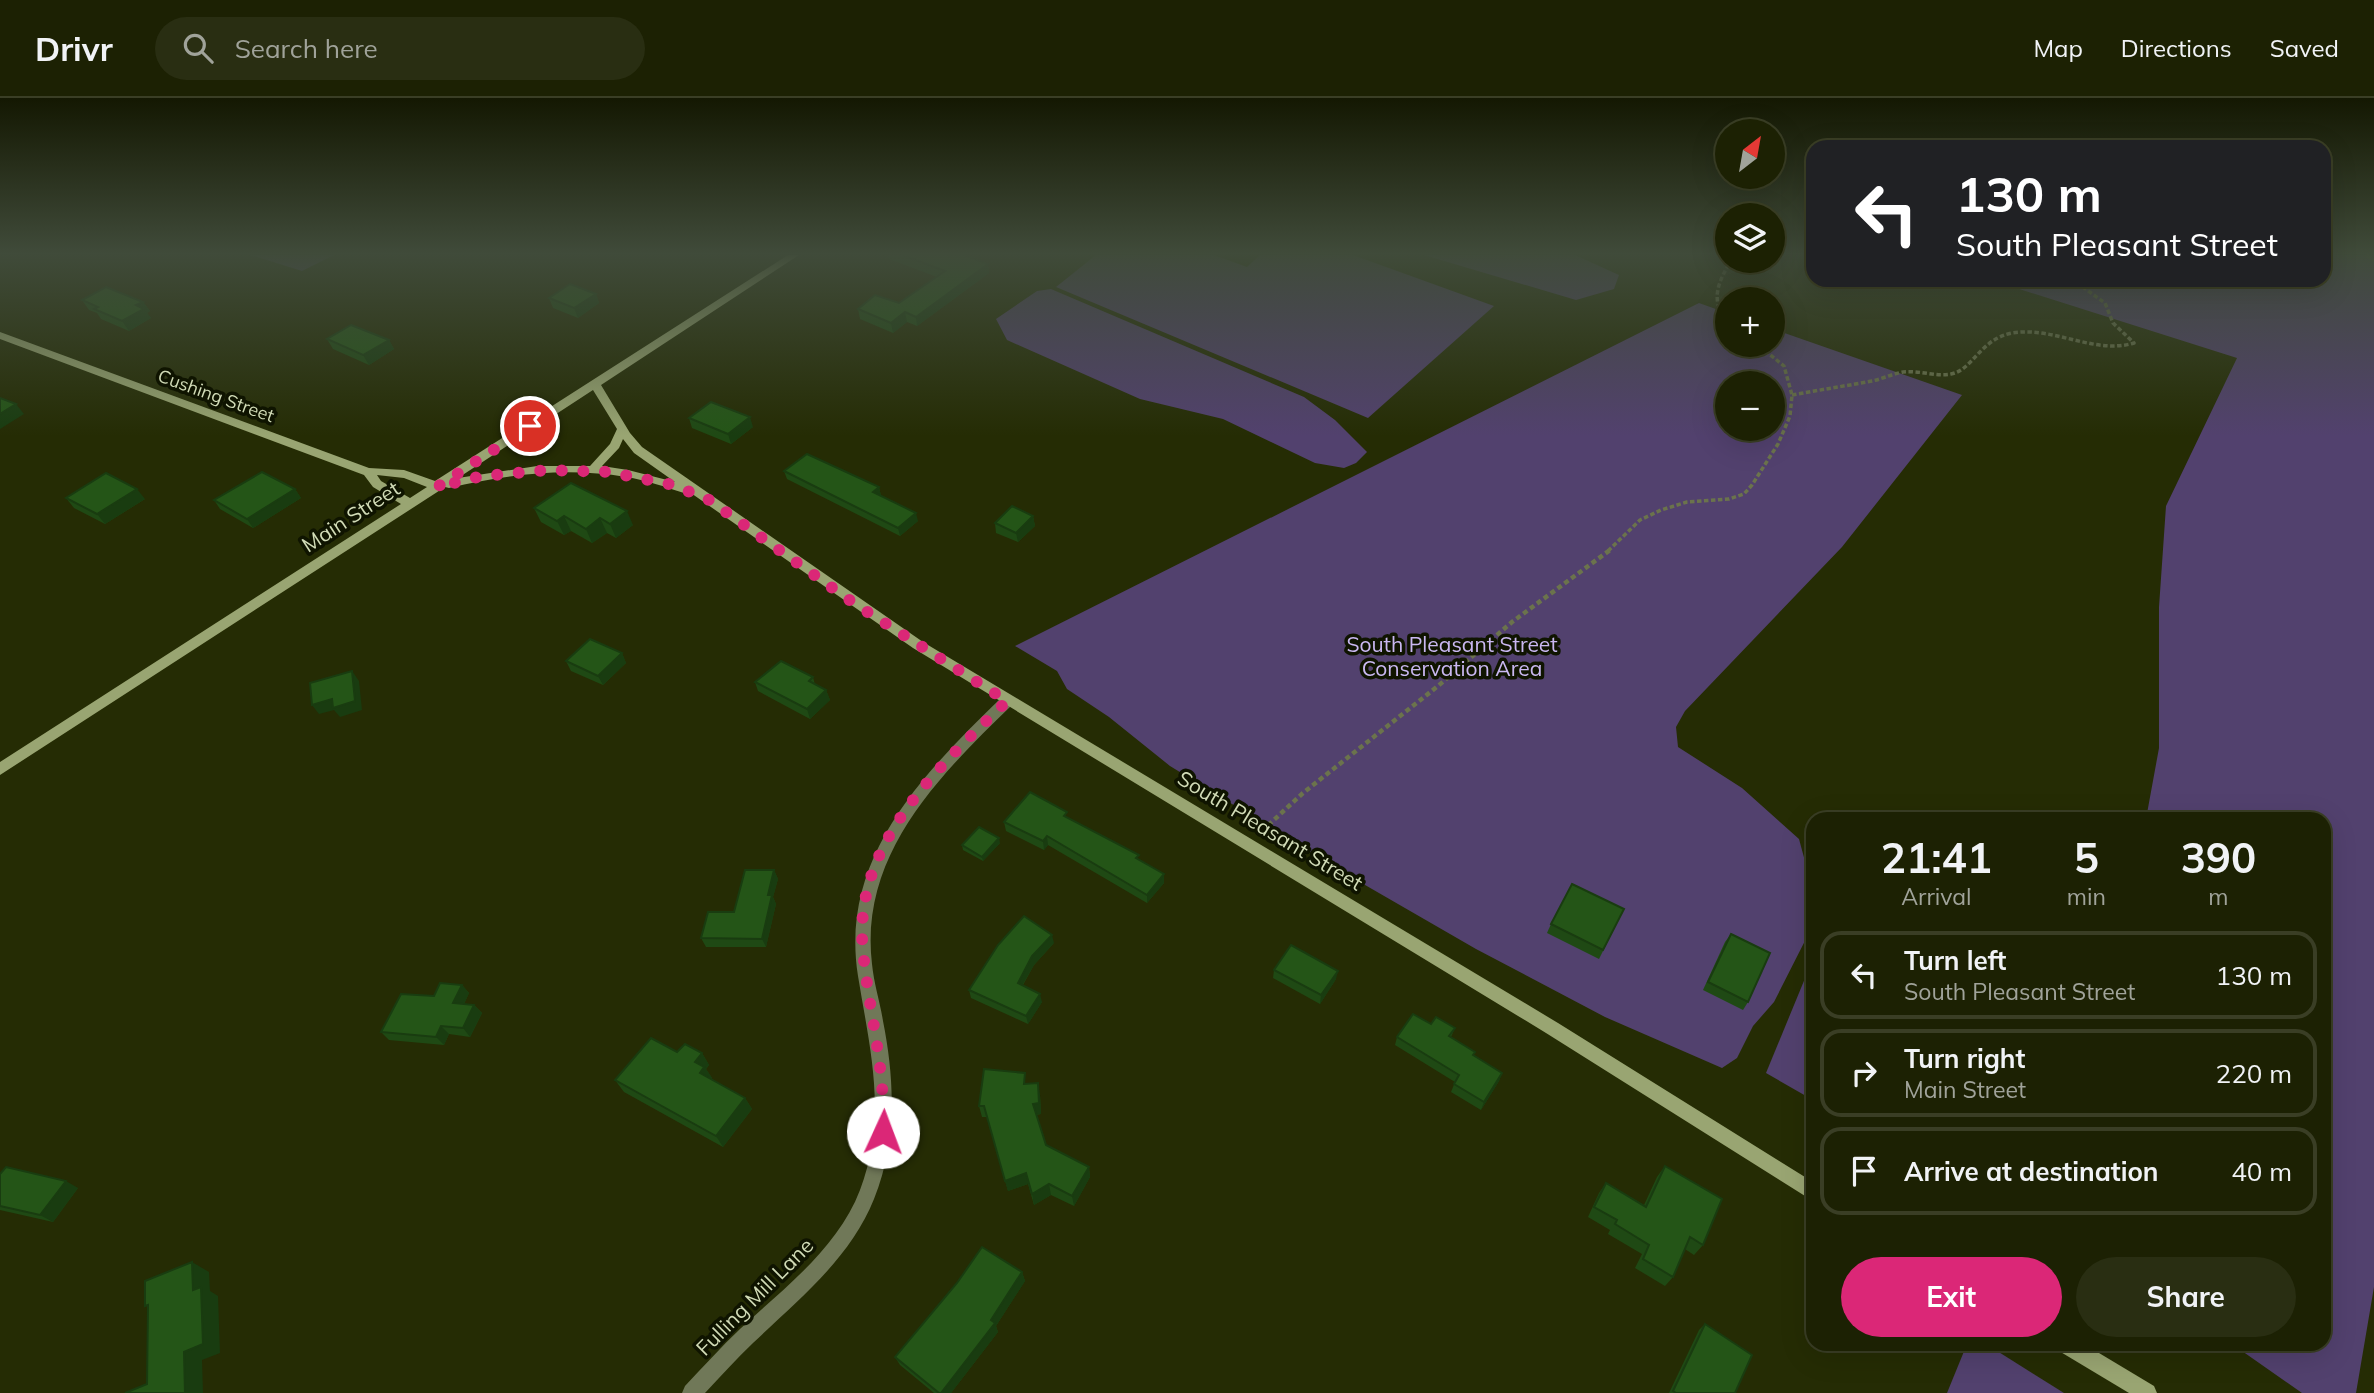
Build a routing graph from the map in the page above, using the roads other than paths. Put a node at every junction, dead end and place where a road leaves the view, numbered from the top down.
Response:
1 (700, 315) edge
2 (0, 335) edge
3 (594, 384) junction
4 (621, 430) junction
5 (593, 471) junction
6 (368, 472) junction
7 (437, 487) junction
8 (709, 500) junction
9 (411, 504) junction
10 (1007, 701) junction
11 (0, 769) edge
12 (1806, 1188) edge
13 (2078, 1351) edge
14 (692, 1393) edge
15 (2147, 1393) edge

1 - 3 street, Main Street
2 - 6 street, Cushing Street
3 - 4 street, South Pleasant Street
3 - 7 street, Main Street
4 - 5 street
4 - 8 street, South Pleasant Street
5 - 7 street, South Pleasant Street
5 - 8 street, South Pleasant Street
6 - 7 street
6 - 9 street, Cushing Street
7 - 9 street, Main Street
8 - 10 street, South Pleasant Street
9 - 11 street, Main Street
10 - 12 street, South Pleasant Street
10 - 14 street, Fulling Mill Lane
13 - 15 street

